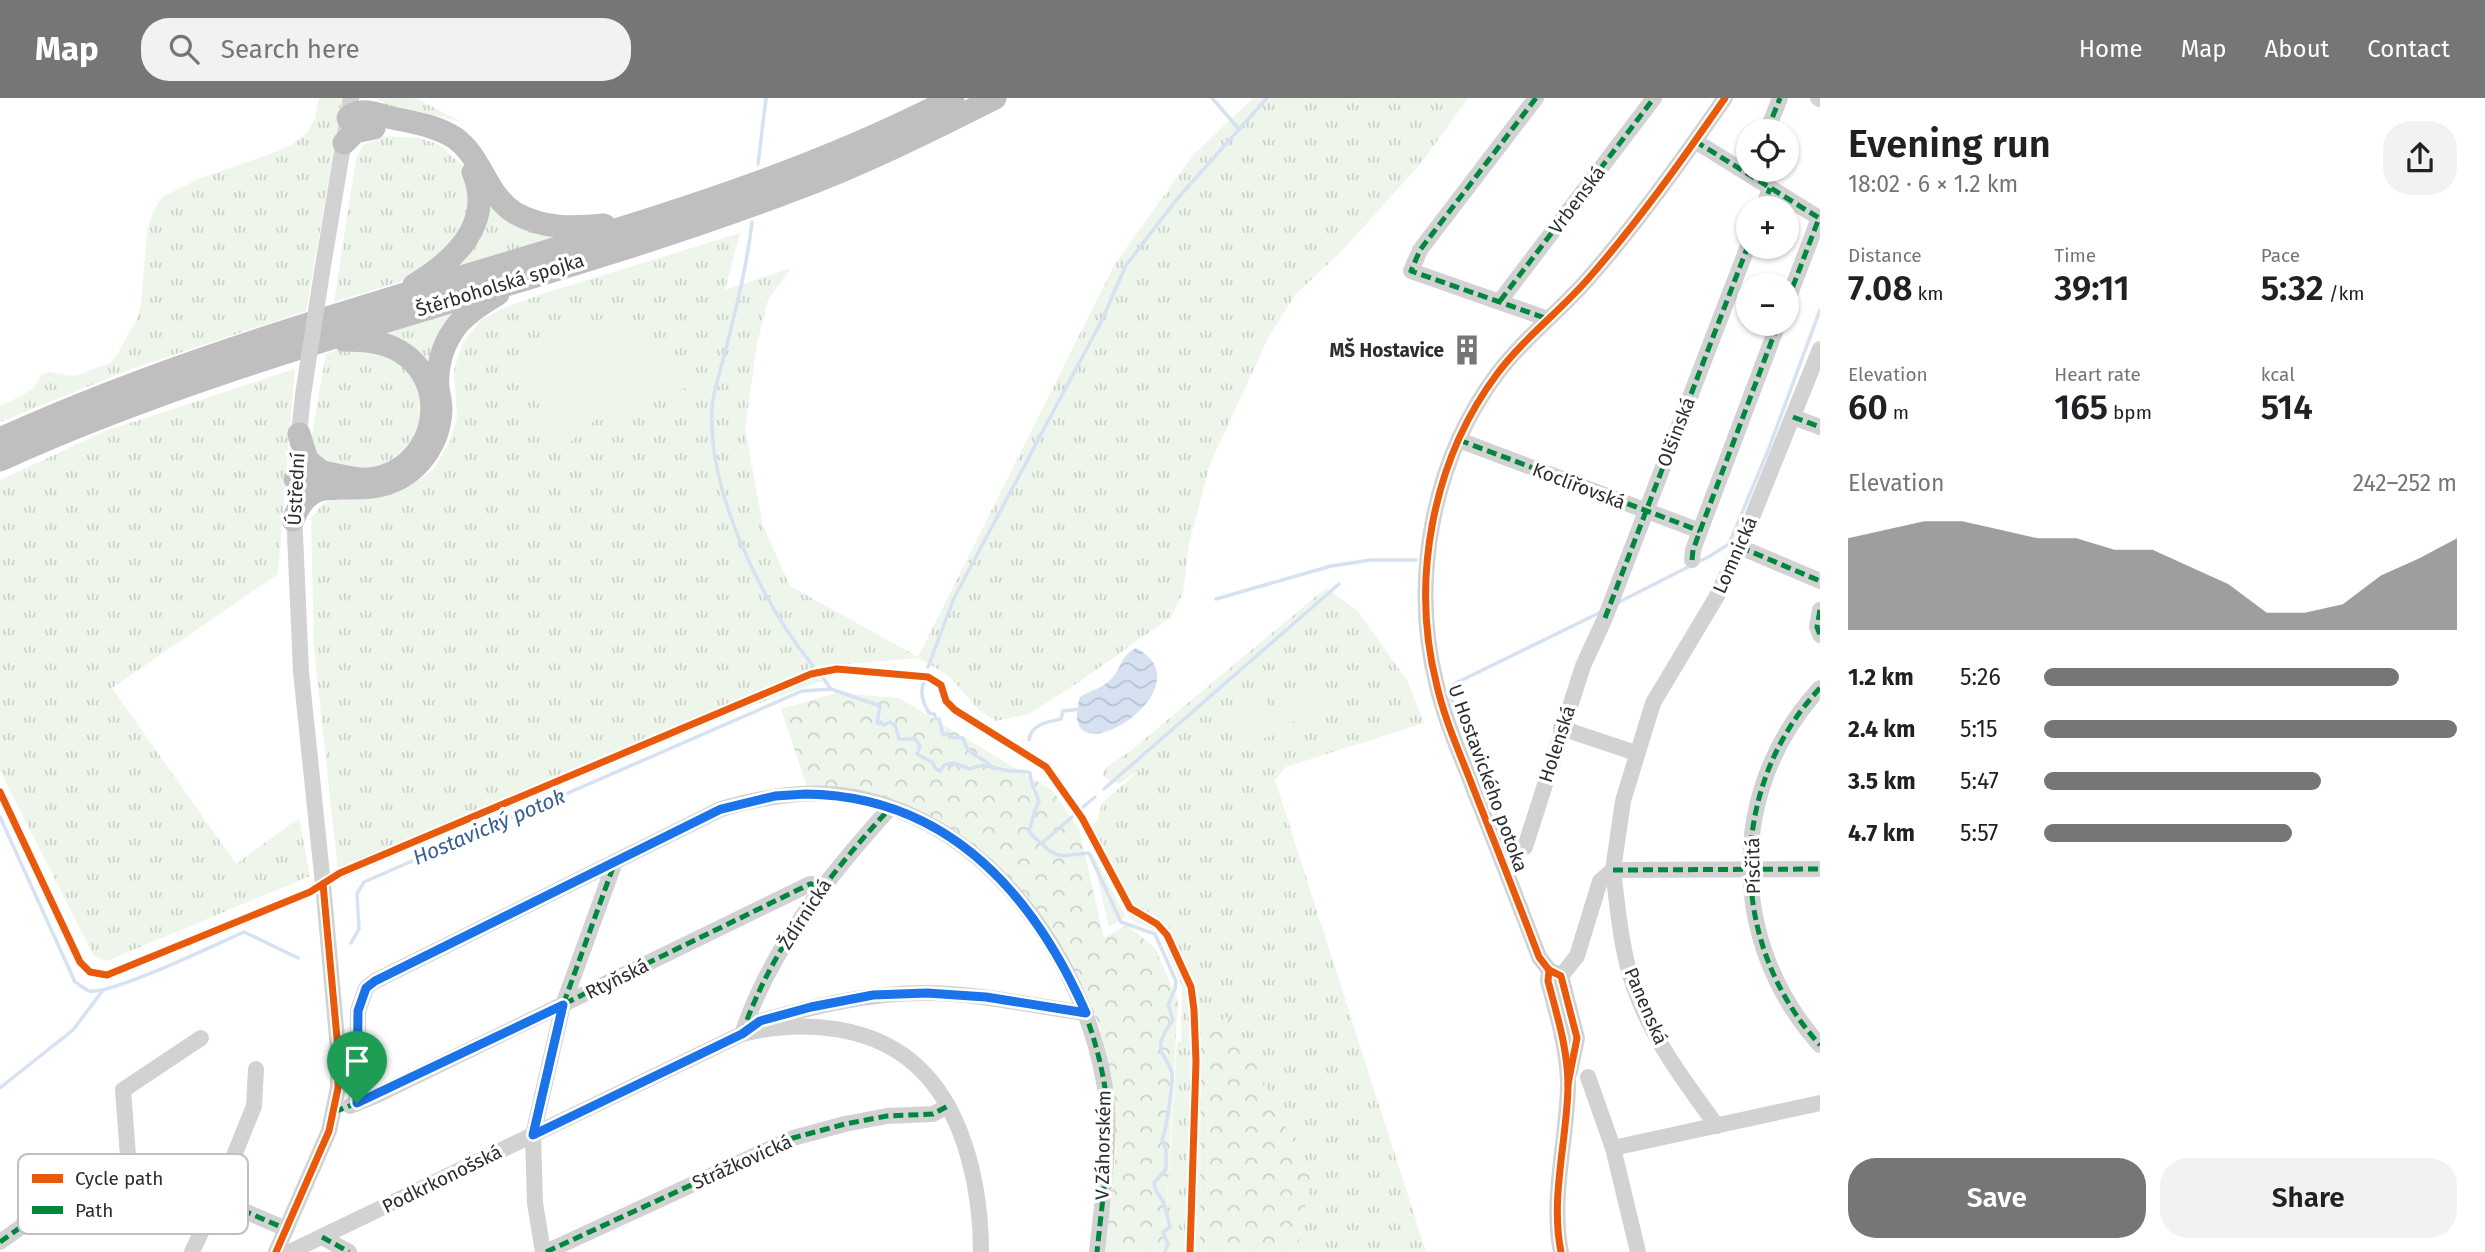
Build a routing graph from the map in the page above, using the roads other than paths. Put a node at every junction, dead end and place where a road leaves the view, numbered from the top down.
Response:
1 (953, 98) edge
2 (995, 98) edge
3 (1535, 98) edge
4 (1654, 98) edge
5 (1725, 98) edge
6 (1780, 98) edge
7 (359, 111) edge
8 (1772, 119) edge
9 (1695, 141) junction
10 (344, 143) joint
11 (1736, 164) edge
12 (1763, 182) edge
13 (1770, 188) junction
14 (1767, 196) edge
15 (1819, 218) edge
16 (649, 220) junction
17 (1743, 259) edge
18 (542, 272) junction
19 (1798, 273) edge
20 (1500, 301) junction
21 (377, 303) junction
22 (1548, 319) junction
23 (1773, 336) edge
24 (293, 349) junction
25 (1820, 349) edge
26 (1793, 417) junction
27 (1820, 427) edge
28 (299, 433) junction
29 (0, 439) edge
30 (1460, 440) junction
31 (0, 460) edge
32 (295, 479) junction
33 (322, 481) junction
34 (1646, 512) junction
35 (293, 520) junction
36 (1700, 531) junction
37 (1740, 547) junction
38 (1692, 560) dead end
39 (1820, 581) edge
40 (1820, 610) edge
41 (1605, 618) joint
42 (1820, 635) edge
43 (1820, 688) edge
44 (1561, 728) junction
45 (1636, 753) junction
46 (890, 808) junction
47 (1502, 861) junction
48 (615, 862) junction
49 (1820, 869) edge
50 (1613, 870) junction
51 (1751, 870) junction
52 (823, 885) junction
53 (1555, 973) junction
54 (563, 1005) junction
55 (1086, 1013) junction
56 (742, 1034) junction
57 (201, 1038) dead end
58 (1820, 1045) edge
59 (256, 1069) dead end
60 (1587, 1077) dead end
61 (357, 1103) junction
62 (1820, 1103) edge
63 (948, 1106) junction
64 (334, 1112) junction
65 (1717, 1125) junction
66 (533, 1135) junction
67 (1613, 1148) junction
68 (128, 1154) edge
69 (235, 1154) edge
70 (248, 1212) edge
71 (286, 1229) junction
72 (18, 1230) edge
73 (200, 1234) edge
74 (322, 1237) junction
75 (0, 1242) edge
76 (192, 1252) edge
77 (276, 1252) edge
78 (290, 1252) edge
79 (349, 1252) edge
80 (544, 1252) edge
81 (981, 1252) edge
82 (1097, 1252) edge
83 (1561, 1252) edge
84 (1638, 1252) edge

1 - 16 highway, Štěrboholská spojka
2 - 18 highway, Štěrboholská spojka
3 - 20 street
4 - 20 street, Vrbenská
5 - 9 street, U Hostavického potoka
6 - 8 street
7 - 10 highway
7 - 16 highway
7 - 21 highway
9 - 11 street
9 - 22 street, U Hostavického potoka
10 - 28 street, Ústřední, bridge
12 - 13 street
13 - 14 street
13 - 15 street
15 - 19 street
16 - 21 highway, Štěrboholská spojka
17 - 34 street, Olšinská
18 - 24 highway, Štěrboholská spojka
18 - 33 highway
20 - 22 street
21 - 29 highway, Štěrboholská spojka
22 - 30 street, U Hostavického potoka
23 - 36 street
24 - 31 highway, Štěrboholská spojka
24 - 33 highway
25 - 26 street, Lomnická
26 - 27 street
26 - 37 street, Lomnická
28 - 32 street, Ústřední
28 - 33 highway
30 - 34 street, Koclířovská
30 - 47 street, U Hostavického potoka
32 - 33 highway
32 - 35 street, Ústřední
33 - 35 highway
34 - 36 street, Koclířovská
34 - 41 street, Olšinská
35 - 64 street, Ústřední
36 - 38 street
37 - 39 street
37 - 45 street, Lomnická
40 - 42 street
41 - 44 street, Holenská
43 - 51 street, Písčitá
44 - 45 street
44 - 47 street, Holenská
45 - 50 street, Lomnická
46 - 48 street, V Záhorském
46 - 52 street, Ždírnická
46 - 55 street, V Záhorském
47 - 53 street, U Hostavického potoka
48 - 54 street
48 - 61 street, V Záhorském
49 - 51 street
50 - 51 street
50 - 53 street, Lomnická
50 - 65 street, Panenská
51 - 58 street, Písčitá
52 - 54 street, Rtyňská
52 - 56 street, Ždírnická
53 - 83 street
54 - 61 street, Rtyňská
54 - 66 street
55 - 56 street
55 - 82 street, V Záhorském
56 - 63 street, Podkrkonošská
56 - 66 street, Podkrkonošská
57 - 68 street
59 - 69 street
60 - 67 street
61 - 64 street, Rtyňská
62 - 65 street
63 - 80 street, Strážkovická
63 - 81 street, Podkrkonošská
64 - 71 street, Ústřední
65 - 67 street
66 - 74 street, Podkrkonošská
66 - 80 street
67 - 84 street
70 - 71 street
71 - 77 street, Ústřední
72 - 75 street
73 - 76 street
74 - 78 street, Podkrkonošská
74 - 79 street

